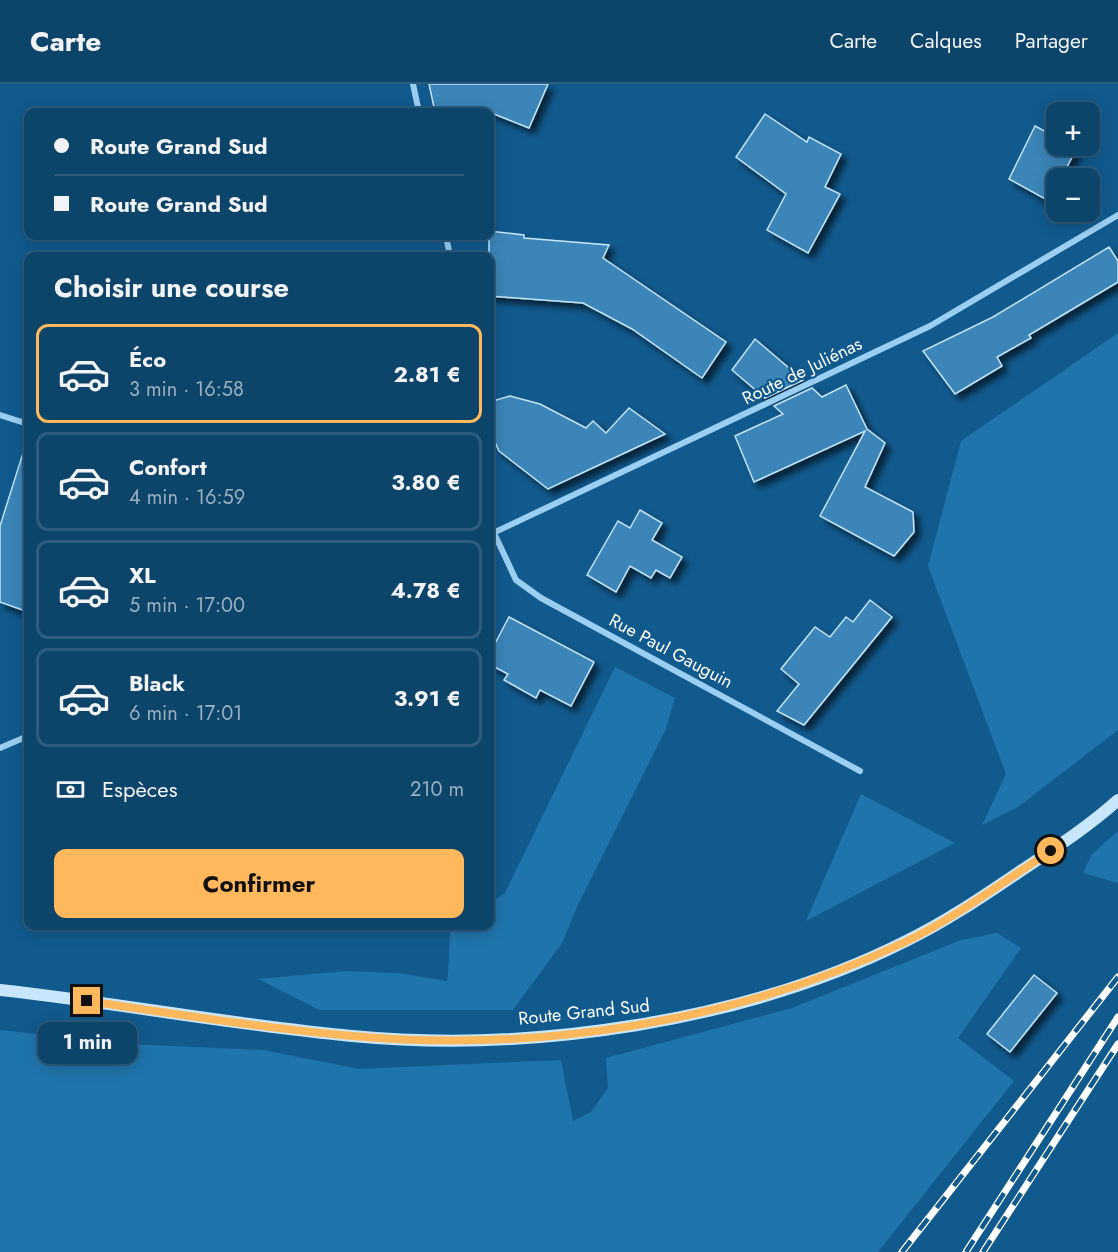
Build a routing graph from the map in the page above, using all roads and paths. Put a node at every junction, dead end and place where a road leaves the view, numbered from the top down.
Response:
1 (413, 84) edge
2 (418, 108) edge
3 (1118, 215) edge
4 (0, 415) edge
5 (24, 423) edge
6 (494, 533) edge
7 (494, 540) edge
8 (24, 738) edge
9 (0, 748) edge
10 (860, 771) dead end
11 (1118, 800) edge
12 (0, 990) edge

1 - 2 street
3 - 6 street, Route de Juliénas
4 - 5 street
7 - 10 street, Rue Paul Gauguin
8 - 9 street
11 - 12 main road, Route Grand Sud

